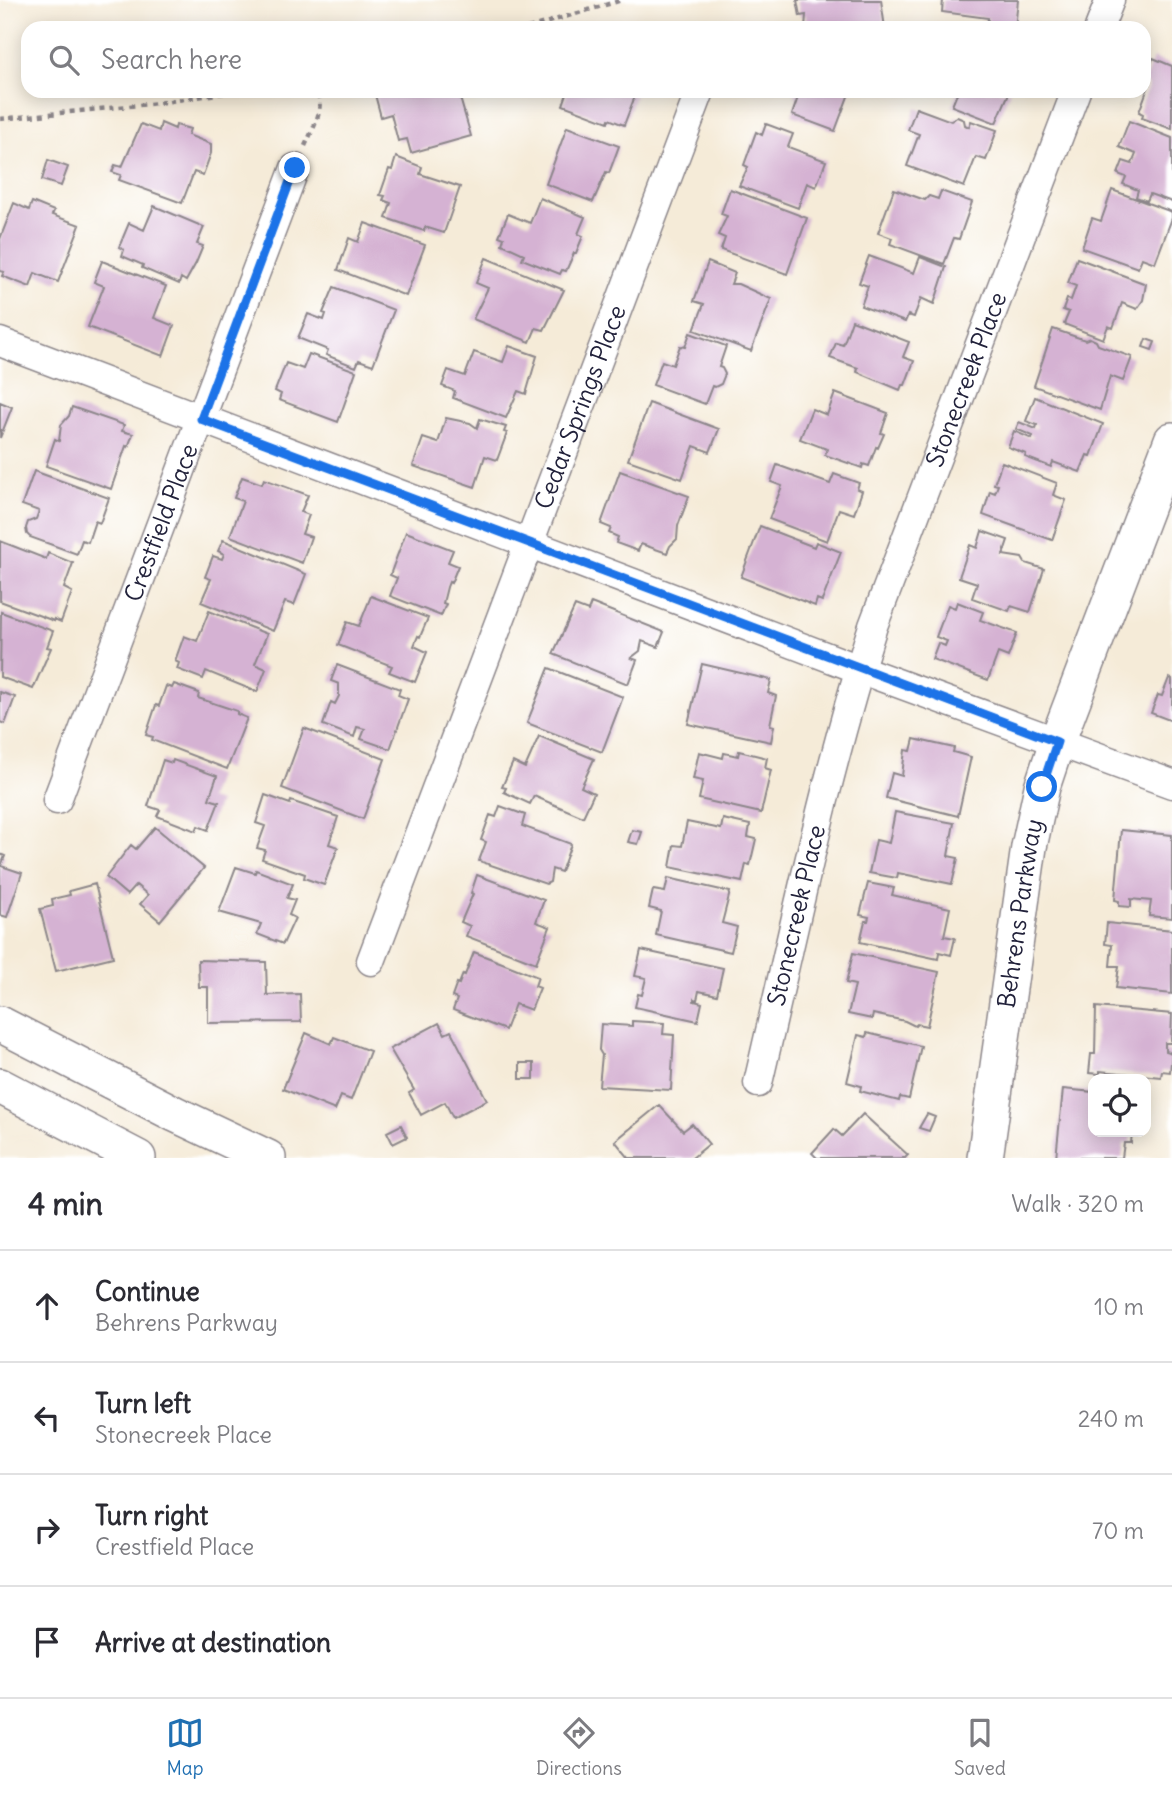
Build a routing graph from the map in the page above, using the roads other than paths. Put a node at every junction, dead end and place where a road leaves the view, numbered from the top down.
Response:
1 (1110, 0) edge
2 (1102, 21) edge
3 (697, 98) edge
4 (1073, 98) edge
5 (295, 168) road end
6 (0, 342) edge
7 (201, 419) junction
8 (1172, 440) edge
9 (530, 544) junction
10 (859, 669) junction
11 (1057, 742) junction
12 (1172, 784) edge
13 (57, 800) dead end
14 (371, 961) dead end
15 (0, 1024) edge
16 (758, 1083) dead end
17 (0, 1086) edge
18 (138, 1158) edge
19 (268, 1158) edge
20 (985, 1158) edge

1 - 2 street
3 - 9 street, Cedar Springs Place
4 - 10 street, Stonecreek Place
5 - 7 street, Crestfield Place
6 - 7 street
7 - 9 street
7 - 13 street, Crestfield Place
8 - 11 street, Behrens Parkway
9 - 10 street
9 - 14 street, Cedar Springs Place
10 - 11 street
10 - 16 street, Stonecreek Place
11 - 12 street
11 - 20 street, Behrens Parkway
15 - 19 street
17 - 18 street

